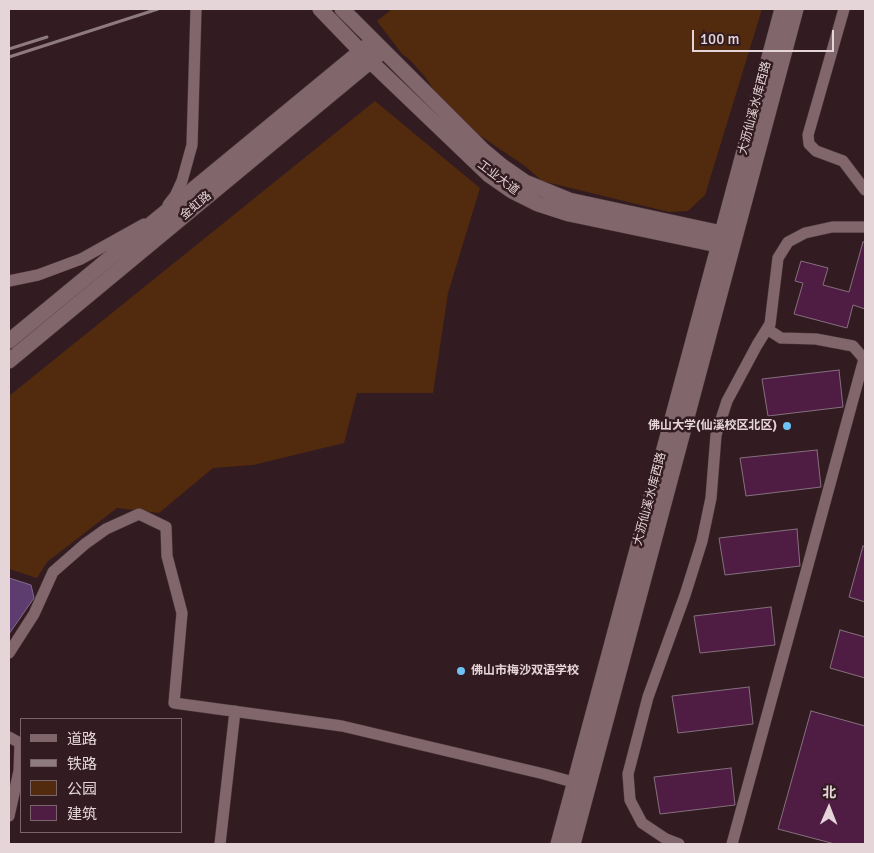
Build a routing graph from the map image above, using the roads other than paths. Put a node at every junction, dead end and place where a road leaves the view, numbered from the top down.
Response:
1 (196, 9) edge
2 (320, 9) edge
3 (342, 9) edge
4 (782, 9) edge
5 (796, 9) edge
6 (844, 9) edge
7 (372, 51) junction
8 (865, 190) edge
9 (865, 227) edge
10 (727, 241) junction
11 (9, 282) edge
12 (767, 329) junction
13 (9, 341) edge
14 (864, 360) edge
15 (9, 361) edge
16 (9, 653) edge
17 (235, 711) junction
18 (9, 737) edge
19 (581, 784) junction
20 (9, 816) edge
21 (220, 844) edge
22 (558, 844) edge
23 (573, 844) edge
24 (679, 844) edge
25 (732, 844) edge

1 - 11 street
2 - 7 street, 工业大道
3 - 7 street
4 - 10 street, 大沥仙溪水库西路
5 - 10 street
6 - 8 street
7 - 10 street, 工业大道
7 - 13 street, 金虹路
7 - 15 street, 金虹路
9 - 12 street
10 - 19 street, 大沥仙溪水库西路
12 - 14 street
12 - 24 street
14 - 25 street
16 - 17 street
17 - 19 street
17 - 21 street
18 - 20 street
19 - 22 street, 大沥仙溪水库西路
19 - 23 street

